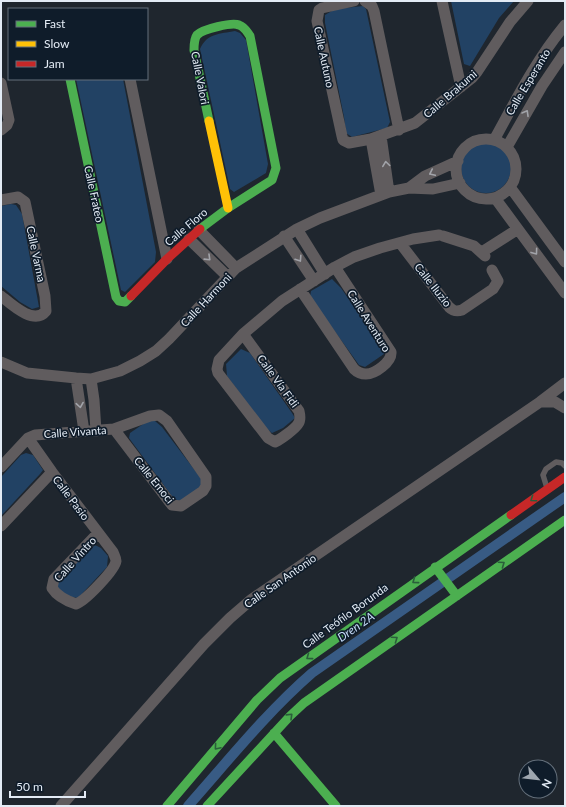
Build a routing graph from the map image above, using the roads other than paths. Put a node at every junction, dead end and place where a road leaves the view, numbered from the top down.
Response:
1 (354, 1) edge
2 (365, 1) edge
3 (442, 1) edge
4 (528, 1) edge
5 (565, 25) edge
6 (565, 52) edge
7 (70, 80) edge
8 (130, 80) edge
9 (1, 83) edge
10 (461, 87) junction
11 (1, 130) edge
12 (399, 130) junction
13 (376, 138) junction
14 (343, 140) joint
15 (494, 140) junction
16 (507, 147) junction
17 (458, 161) junction
18 (272, 180) joint
19 (460, 183) junction
20 (510, 187) junction
21 (409, 188) junction
22 (385, 193) junction
23 (495, 198) junction
24 (1, 200) edge
25 (228, 208) junction
26 (297, 229) junction
27 (518, 229) junction
28 (199, 230) junction
29 (284, 236) junction
30 (189, 239) junction
31 (400, 243) junction
32 (167, 259) junction
33 (565, 262) edge
34 (335, 267) junction
35 (236, 268) junction
36 (492, 270) dead end
37 (325, 274) junction
38 (227, 276) junction
39 (314, 281) junction
40 (300, 289) junction
41 (565, 293) edge
42 (1, 296) edge
43 (125, 302) joint
44 (243, 334) junction
45 (1, 362) edge
46 (76, 378) junction
47 (90, 379) junction
48 (565, 383) edge
49 (540, 402) junction
50 (565, 408) edge
51 (159, 415) joint
52 (114, 429) junction
53 (84, 431) junction
54 (96, 431) junction
55 (28, 438) junction
56 (565, 466) edge
57 (1, 467) edge
58 (52, 472) junction
59 (565, 477) edge
60 (548, 488) junction
61 (565, 520) edge
62 (1, 526) edge
63 (98, 533) junction
64 (116, 557) joint
65 (437, 570) junction
66 (456, 596) junction
67 (274, 733) junction
68 (61, 806) edge
69 (167, 806) edge
70 (207, 806) edge
71 (336, 806) edge

1 - 14 street, Calle Autuno
2 - 12 street
3 - 10 street
4 - 10 street, Calle Brakumi
5 - 15 street, Calle Esperanto
16 -> 6 street, Calle Esperanto
7 - 43 main road, Calle Frateo
8 - 32 street
9 - 11 street
10 - 12 street, Calle Brakumi
12 - 13 street, Calle Brakumi
13 - 14 street, Calle Brakumi
13 - 22 street
15 - 16 street
15 - 17 street
16 - 20 street
17 - 19 street
17 -> 21 street, Calle Harmoni
18 - 25 main road, Calle Floro
18 - 25 main road, Calle Valori
19 - 21 street, Calle Harmoni
19 - 23 street
20 - 23 street
20 - 33 street
21 - 22 street, Calle Harmoni
22 - 26 street, Calle Harmoni
23 - 27 street
24 - 42 street, Calle Varma
25 - 28 main road, Calle Floro
26 - 29 street, Calle Harmoni
26 - 37 street
27 - 31 street
27 -> 41 street
28 - 30 main road, Calle Floro
28 - 35 street
29 - 35 street, Calle Harmoni
29 -> 39 street
30 - 32 main road, Calle Floro
30 -> 38 street
31 - 34 street
31 - 36 street, Calle Iluzio
32 - 43 main road, Calle Floro
34 - 37 street
34 - 40 street, Calle Aventuro
35 - 38 street, Calle Harmoni
37 - 39 street
38 - 47 street, Calle Harmoni
39 - 40 street
40 - 44 street
44 - 44 street, Calle Vía Fidi
45 - 46 street, Calle Harmoni
46 - 47 street, Calle Harmoni
46 -> 53 street
47 - 54 street
48 - 49 street, Calle San Antonio
49 - 50 street
49 - 68 street, Calle San Antonio
51 - 52 street, Calle Vivanta
51 - 52 street, Calle Emoci
52 - 54 street, Calle Vivanta
53 - 54 street, Calle Vivanta
53 - 55 street, Calle Vivanta
55 - 57 street, Calle Vivanta
55 - 58 street, Calle Pasio
56 - 60 lane
58 - 62 street
58 - 63 street, Calle Pasio
59 - 60 main road, Calle Teófilo Borunda
60 -> 65 main road, Calle Teófilo Borunda
66 -> 61 main road
63 - 64 street, Calle Pasio
63 - 64 street, Calle Vintro
65 - 66 main road
65 -> 69 main road, Calle Teófilo Borunda
67 -> 66 main road
67 - 70 main road
67 - 71 main road

